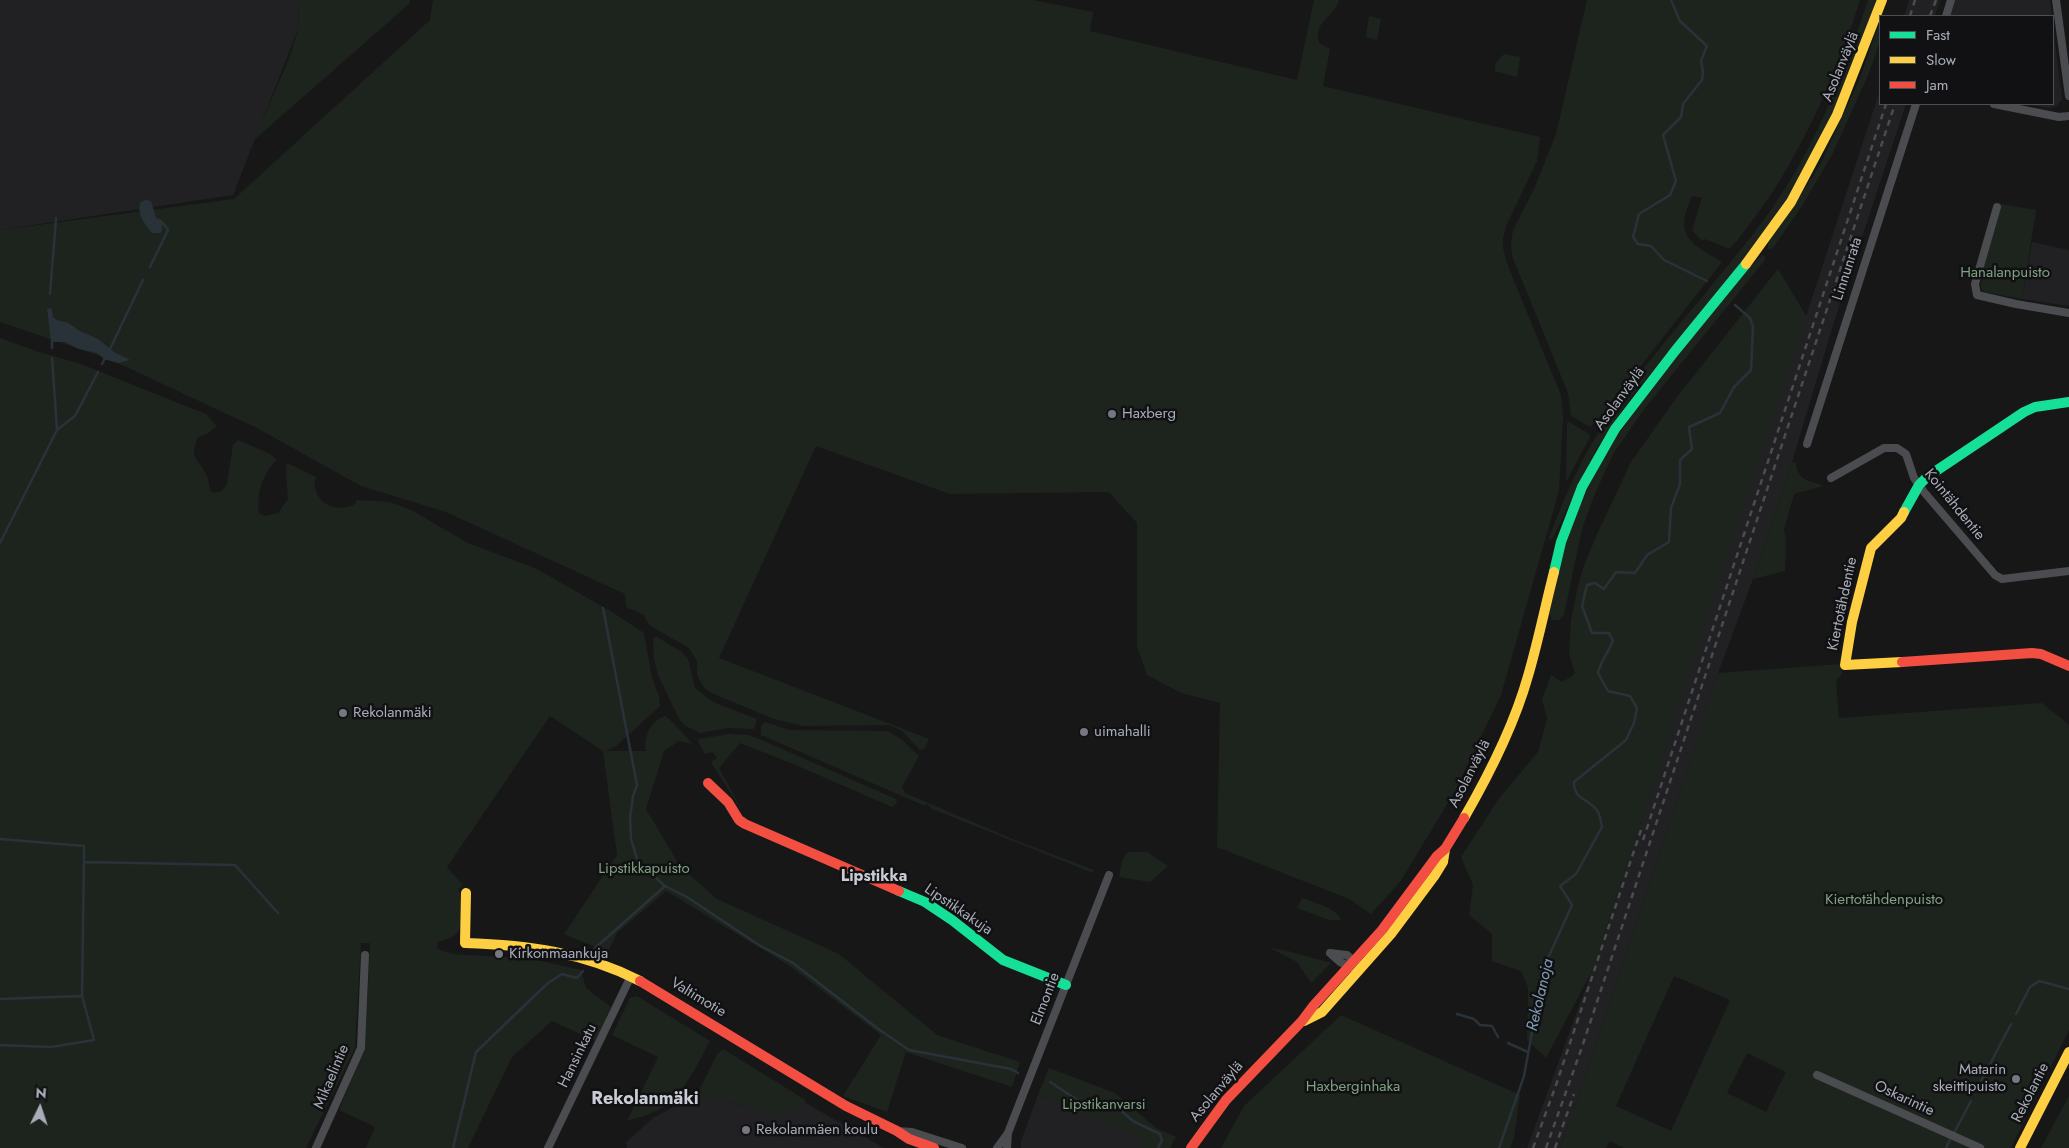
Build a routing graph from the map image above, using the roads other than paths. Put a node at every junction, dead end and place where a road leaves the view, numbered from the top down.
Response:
1 (1882, 0) edge
2 (1951, 0) edge
3 (2056, 0) edge
4 (1946, 15) edge
5 (2069, 96) edge
6 (1916, 105) edge
7 (1999, 105) edge
8 (2069, 116) edge
9 (1997, 207) dead end
10 (2069, 313) edge
11 (2069, 402) edge
12 (1806, 444) dead end
13 (1832, 478) dead end
14 (1919, 485) junction
15 (2068, 570) edge
16 (2069, 666) edge
17 (708, 783) dead end
18 (1445, 849) junction
19 (1109, 875) dead end
20 (466, 892) dead end
21 (365, 955) dead end
22 (1352, 964) junction
23 (1362, 969) junction
24 (631, 976) junction
25 (1066, 985) junction
26 (1302, 1021) junction
27 (2069, 1052) edge
28 (1817, 1074) dead end
29 (897, 1131) junction
30 (1008, 1133) junction
31 (1194, 1145) edge
32 (316, 1148) edge
33 (548, 1148) edge
34 (934, 1148) edge
35 (962, 1148) edge
36 (996, 1148) edge
37 (1007, 1148) edge
38 (1980, 1148) edge
39 (2020, 1148) edge

1 - 18 main road, Asolanväylä
2 - 4 street
3 - 5 street
6 - 12 street, Linnunrata
7 - 8 street
9 - 10 street
11 - 14 main road, Kiertotähdentie
13 - 14 street, Kointähdentie
14 - 15 street, Kointähdentie
14 - 16 main road, Kiertotähdentie
17 - 25 main road, Lipstikkakuja
18 - 22 main road, Asolanväylä
18 - 23 main road, Asolanväylä
19 - 25 street, Elmontie
20 - 24 main road, Valtimotie
21 - 32 street, Mikaelintie
22 - 23 street
22 - 26 main road, Asolanväylä
23 - 26 main road, Asolanväylä
24 - 29 main road, Valtimotie
24 - 33 street, Hansinkatu
25 - 30 street, Elmontie
26 - 31 main road, Asolanväylä
27 - 39 main road, Rekolantie
28 - 38 street, Oskarintie
29 - 34 main road, Valtimotie
29 - 35 street, Valtimotie
30 - 36 street, Elmontie
30 - 37 street, Elmontie

